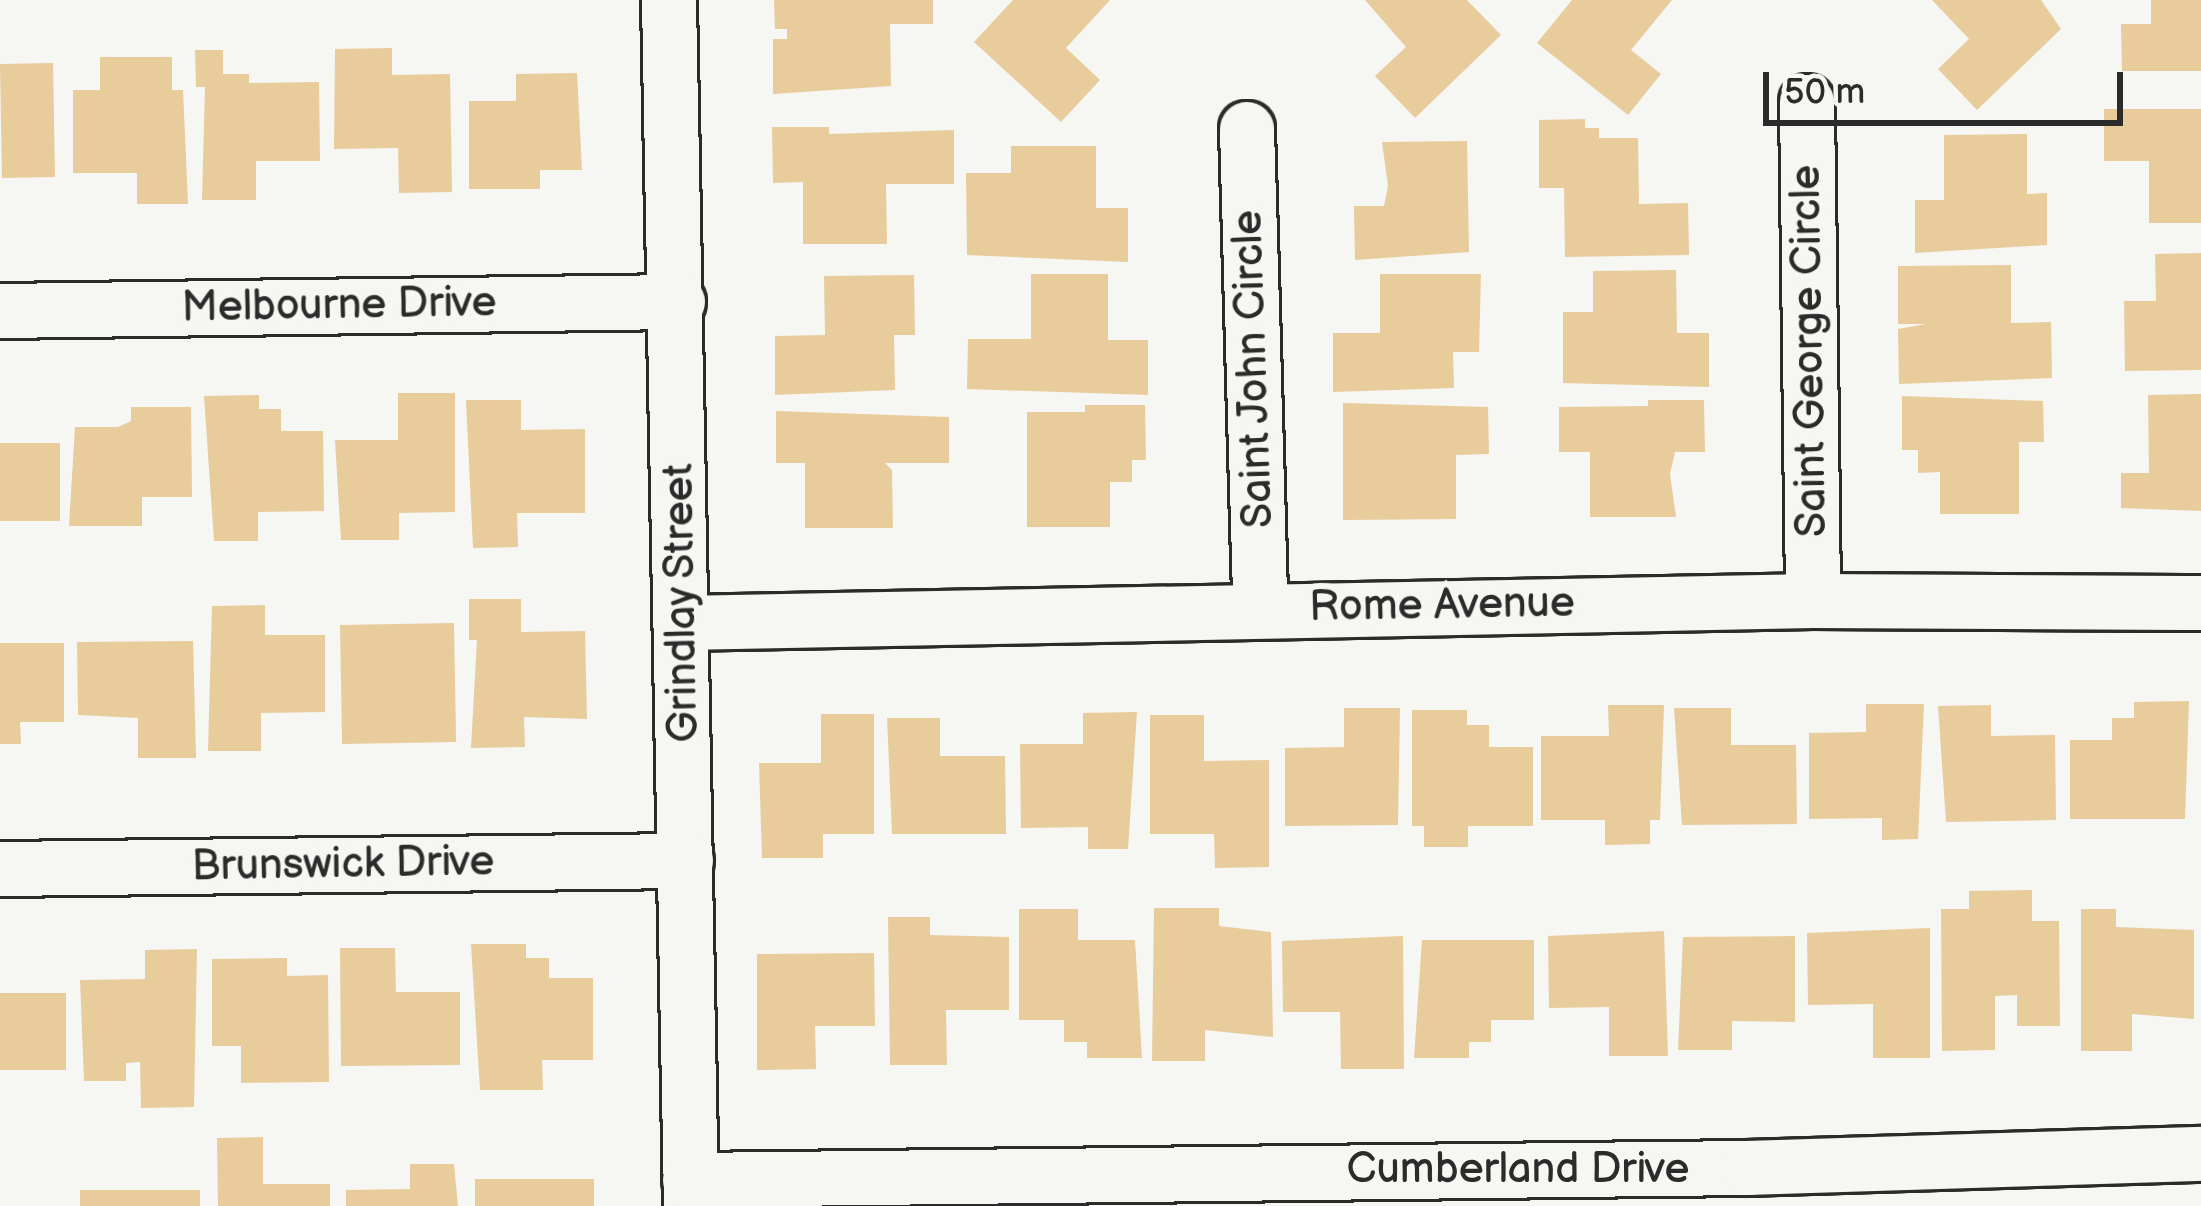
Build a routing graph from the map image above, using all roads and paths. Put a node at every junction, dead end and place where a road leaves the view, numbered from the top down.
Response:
1 (669, 0) edge
2 (1807, 102) dead end
3 (1247, 130) dead end
4 (678, 302) junction
5 (0, 310) edge
6 (1813, 601) junction
7 (2201, 603) edge
8 (1260, 609) junction
9 (682, 622) junction
10 (686, 861) junction
11 (0, 869) edge
12 (2201, 1154) edge
13 (1750, 1187) edge
14 (1219, 1189) edge
15 (690, 1193) edge

1 - 4 street, Grindlay Street
2 - 6 street, Saint George Circle
3 - 8 street, Saint John Circle
4 - 5 street, Melbourne Drive
4 - 9 street, Grindlay Street
6 - 7 street, Rome Avenue
6 - 8 street, Rome Avenue
8 - 9 street, Rome Avenue
9 - 10 street, Grindlay Street
10 - 11 street, Brunswick Drive
10 - 15 street, Grindlay Street
12 - 13 street, Cumberland Drive
13 - 14 street, Cumberland Drive
14 - 15 street, Cumberland Drive

